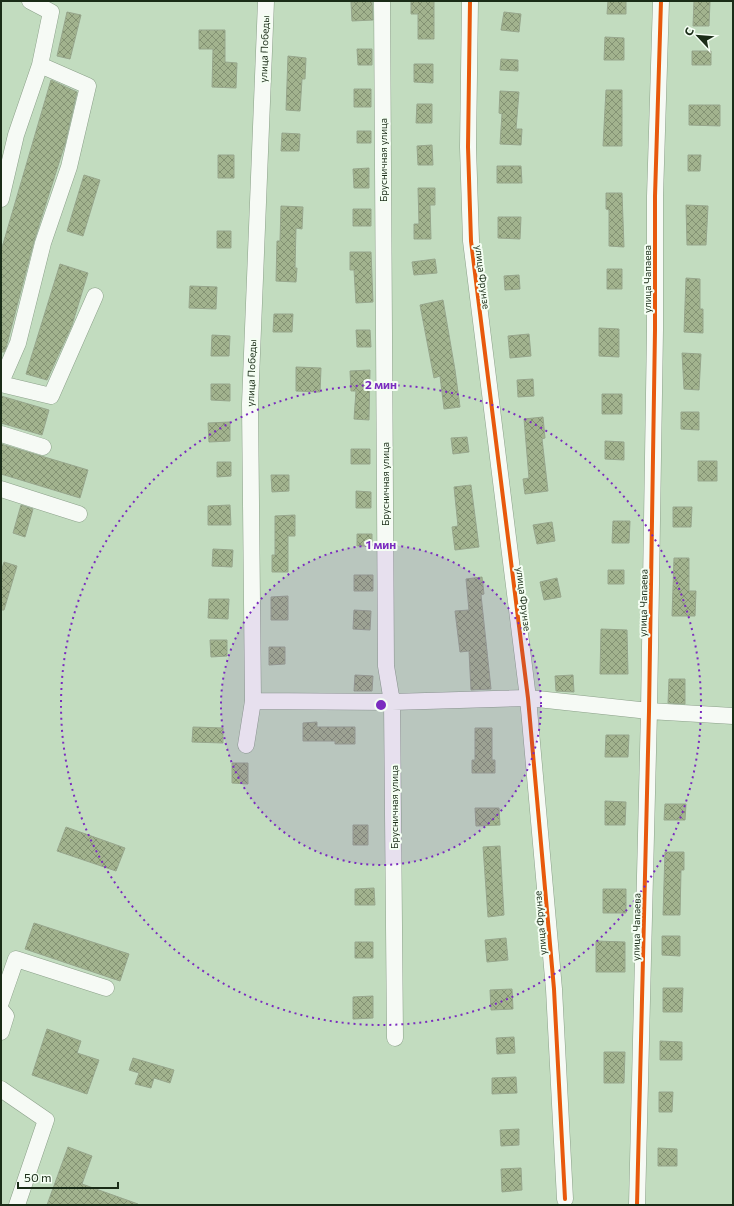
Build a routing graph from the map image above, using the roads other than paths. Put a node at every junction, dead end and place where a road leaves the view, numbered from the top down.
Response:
1 (30, 1) edge
2 (266, 1) edge
3 (382, 1) edge
4 (470, 1) edge
5 (661, 1) edge
6 (40, 65) junction
7 (1, 200) edge
8 (95, 296) dead end
9 (1, 383) edge
10 (1, 434) edge
11 (43, 446) dead end
12 (1, 489) edge
13 (79, 514) dead end
14 (528, 698) junction
15 (253, 701) junction
16 (392, 702) junction
17 (649, 711) junction
18 (733, 716) edge
19 (246, 745) dead end
20 (106, 988) dead end
21 (1, 1002) edge
22 (1, 1010) edge
23 (1, 1032) edge
24 (394, 1038) dead end
25 (1, 1089) edge
26 (565, 1199) dead end
27 (17, 1205) edge
28 (637, 1205) edge

1 - 6 street
2 - 15 street, улица Победы
3 - 16 street, Брусничная улица
4 - 14 street, улица Фрунзе
5 - 17 street, улица Чапаева
6 - 7 street
6 - 9 street
8 - 9 street
10 - 11 street
12 - 13 street
14 - 16 street
14 - 17 street
14 - 26 street, улица Фрунзе
15 - 16 street
15 - 19 street, улица Победы
16 - 24 street, Брусничная улица
17 - 18 street
17 - 28 street, улица Чапаева
20 - 21 street
22 - 23 street
25 - 27 street

